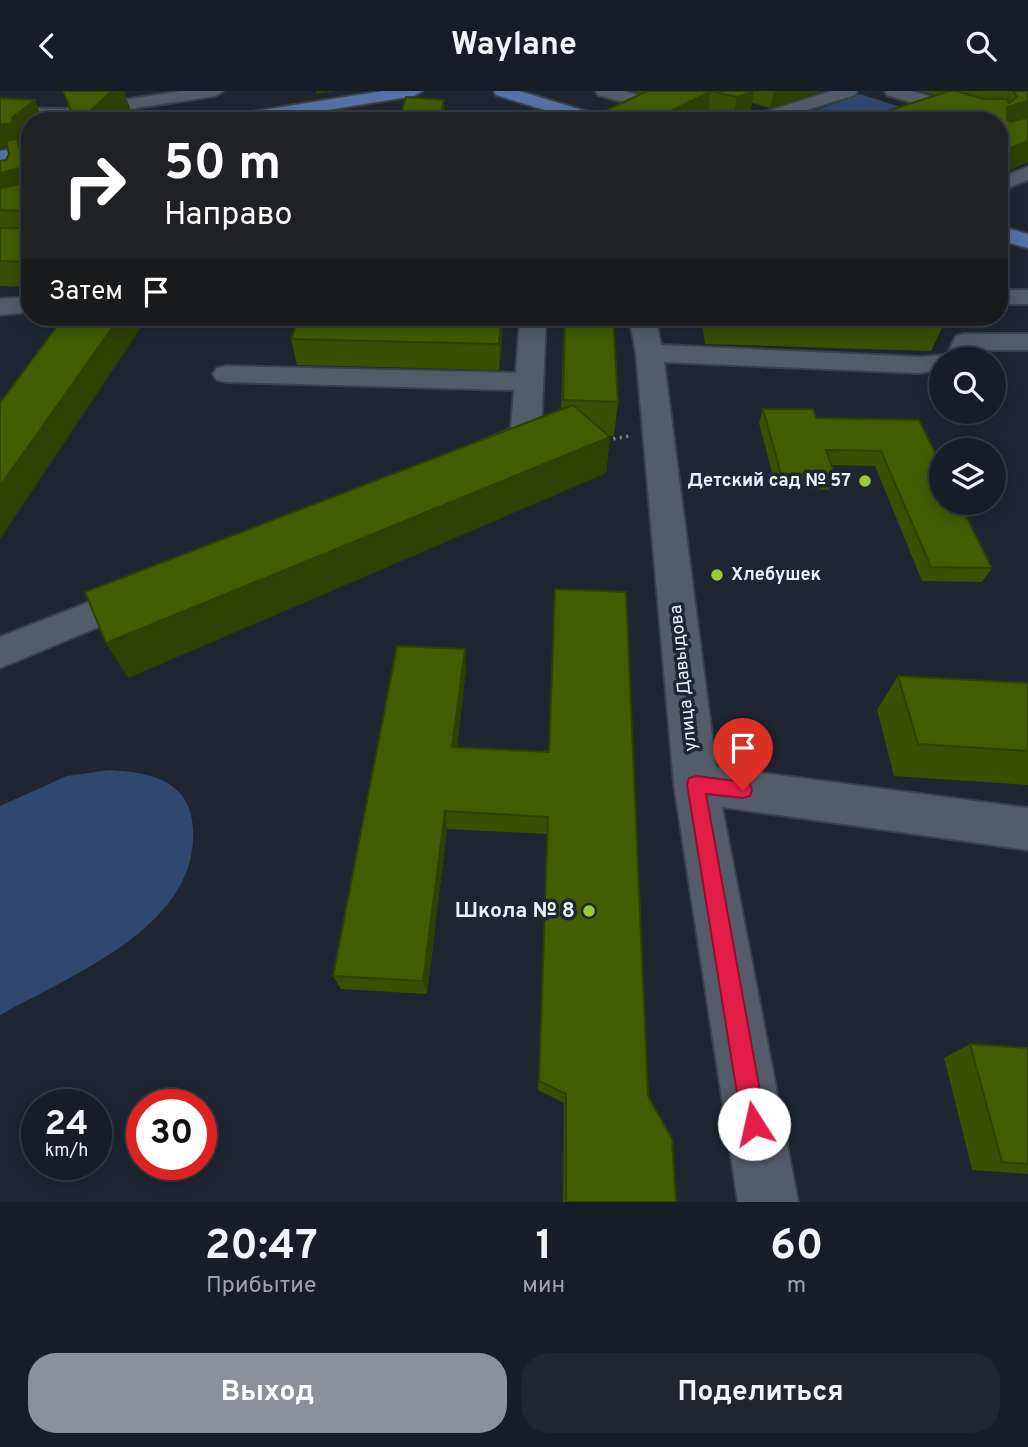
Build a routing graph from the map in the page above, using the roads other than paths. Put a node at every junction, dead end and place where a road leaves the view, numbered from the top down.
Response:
1 (215, 91) edge
2 (414, 91) edge
3 (502, 91) edge
4 (604, 91) edge
5 (849, 91) edge
6 (893, 91) edge
7 (77, 112) edge
8 (282, 112) edge
9 (554, 112) edge
10 (616, 112) edge
11 (772, 112) edge
12 (964, 112) edge
13 (0, 113) edge
14 (21, 113) edge
15 (21, 153) edge
16 (1, 156) edge
17 (7, 177) edge
18 (1025, 177) edge
19 (1008, 182) edge
20 (1008, 235) edge
21 (1028, 241) edge
22 (1008, 297) edge
23 (1028, 297) edge
24 (21, 305) edge
25 (0, 307) edge
26 (533, 326) edge
27 (645, 335) edge
28 (1028, 342) edge
29 (963, 347) edge
30 (929, 364) edge
31 (227, 374) dead end
32 (530, 382) junction
33 (462, 461) edge
34 (167, 584) edge
35 (0, 653) edge
36 (696, 784) junction
37 (1028, 829) edge
38 (768, 1202) edge

1 - 7 street
2 - 8 main road
3 - 9 main road
4 - 10 street
5 - 11 street
6 - 12 street
13 - 14 street
15 - 16 main road
16 - 17 street
18 - 19 street
20 - 21 main road
22 - 23 street
24 - 25 street
26 - 32 street
27 - 30 street
27 - 36 street, улица Давыдова
28 - 29 street
31 - 32 street
32 - 33 street
34 - 35 street
36 - 37 street
36 - 38 street, улица Давыдова

